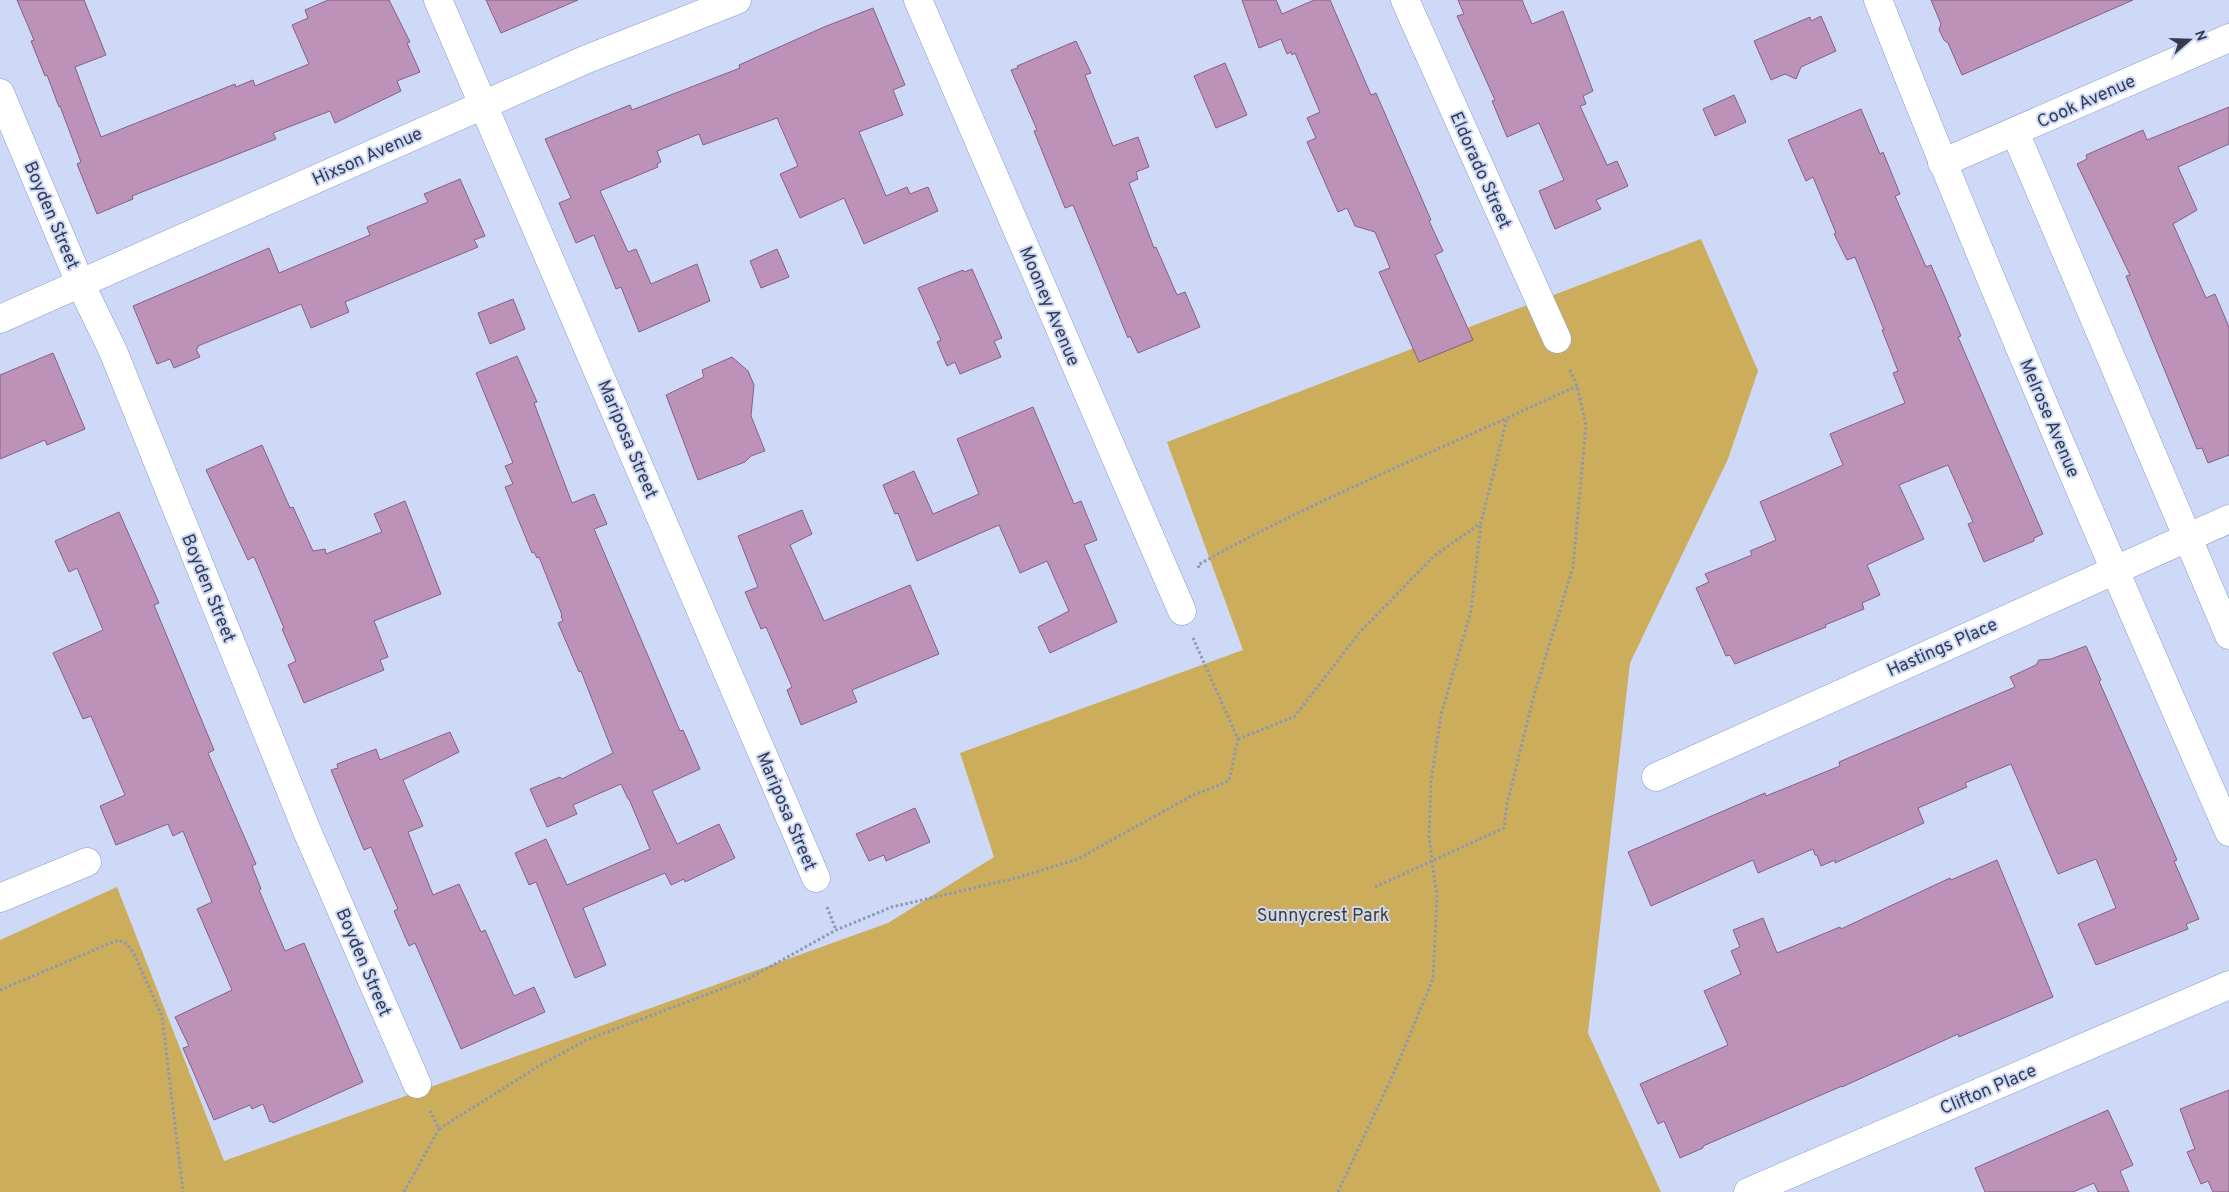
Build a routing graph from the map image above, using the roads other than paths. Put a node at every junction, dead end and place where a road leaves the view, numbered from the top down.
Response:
1 (438, 0) edge
2 (737, 0) edge
3 (918, 0) edge
4 (1405, 0) edge
5 (1878, 0) edge
6 (2229, 38) edge
7 (0, 93) edge
8 (484, 105) junction
9 (2016, 132) junction
10 (1942, 163) junction
11 (80, 283) junction
12 (0, 319) edge
13 (1557, 339) road end
14 (2229, 519) edge
15 (2187, 537) junction
16 (2114, 569) junction
17 (1186, 620) road end
18 (2229, 634) edge
19 (1656, 777) dead end
20 (2229, 832) edge
21 (87, 862) dead end
22 (816, 878) dead end
23 (0, 898) edge
24 (2229, 985) edge
25 (417, 1084) road end
26 (1748, 1192) edge

1 - 8 street, Mariposa Street
2 - 8 street, Hixson Avenue
3 - 17 street, Mooney Avenue
4 - 13 street, Eldorado Street
5 - 10 street, Melrose Avenue
6 - 9 street, Cook Avenue
7 - 11 street, Boyden Street
8 - 11 street, Hixson Avenue
8 - 22 street, Mariposa Street
9 - 10 street, Cook Avenue
9 - 15 street
10 - 16 street, Melrose Avenue
11 - 12 street, Hixson Avenue
11 - 25 street, Boyden Street
14 - 15 street, Hastings Place
15 - 16 street, Hastings Place
15 - 18 street
16 - 19 street, Hastings Place
16 - 20 street, Melrose Avenue
21 - 23 street
24 - 26 street, Clifton Place

